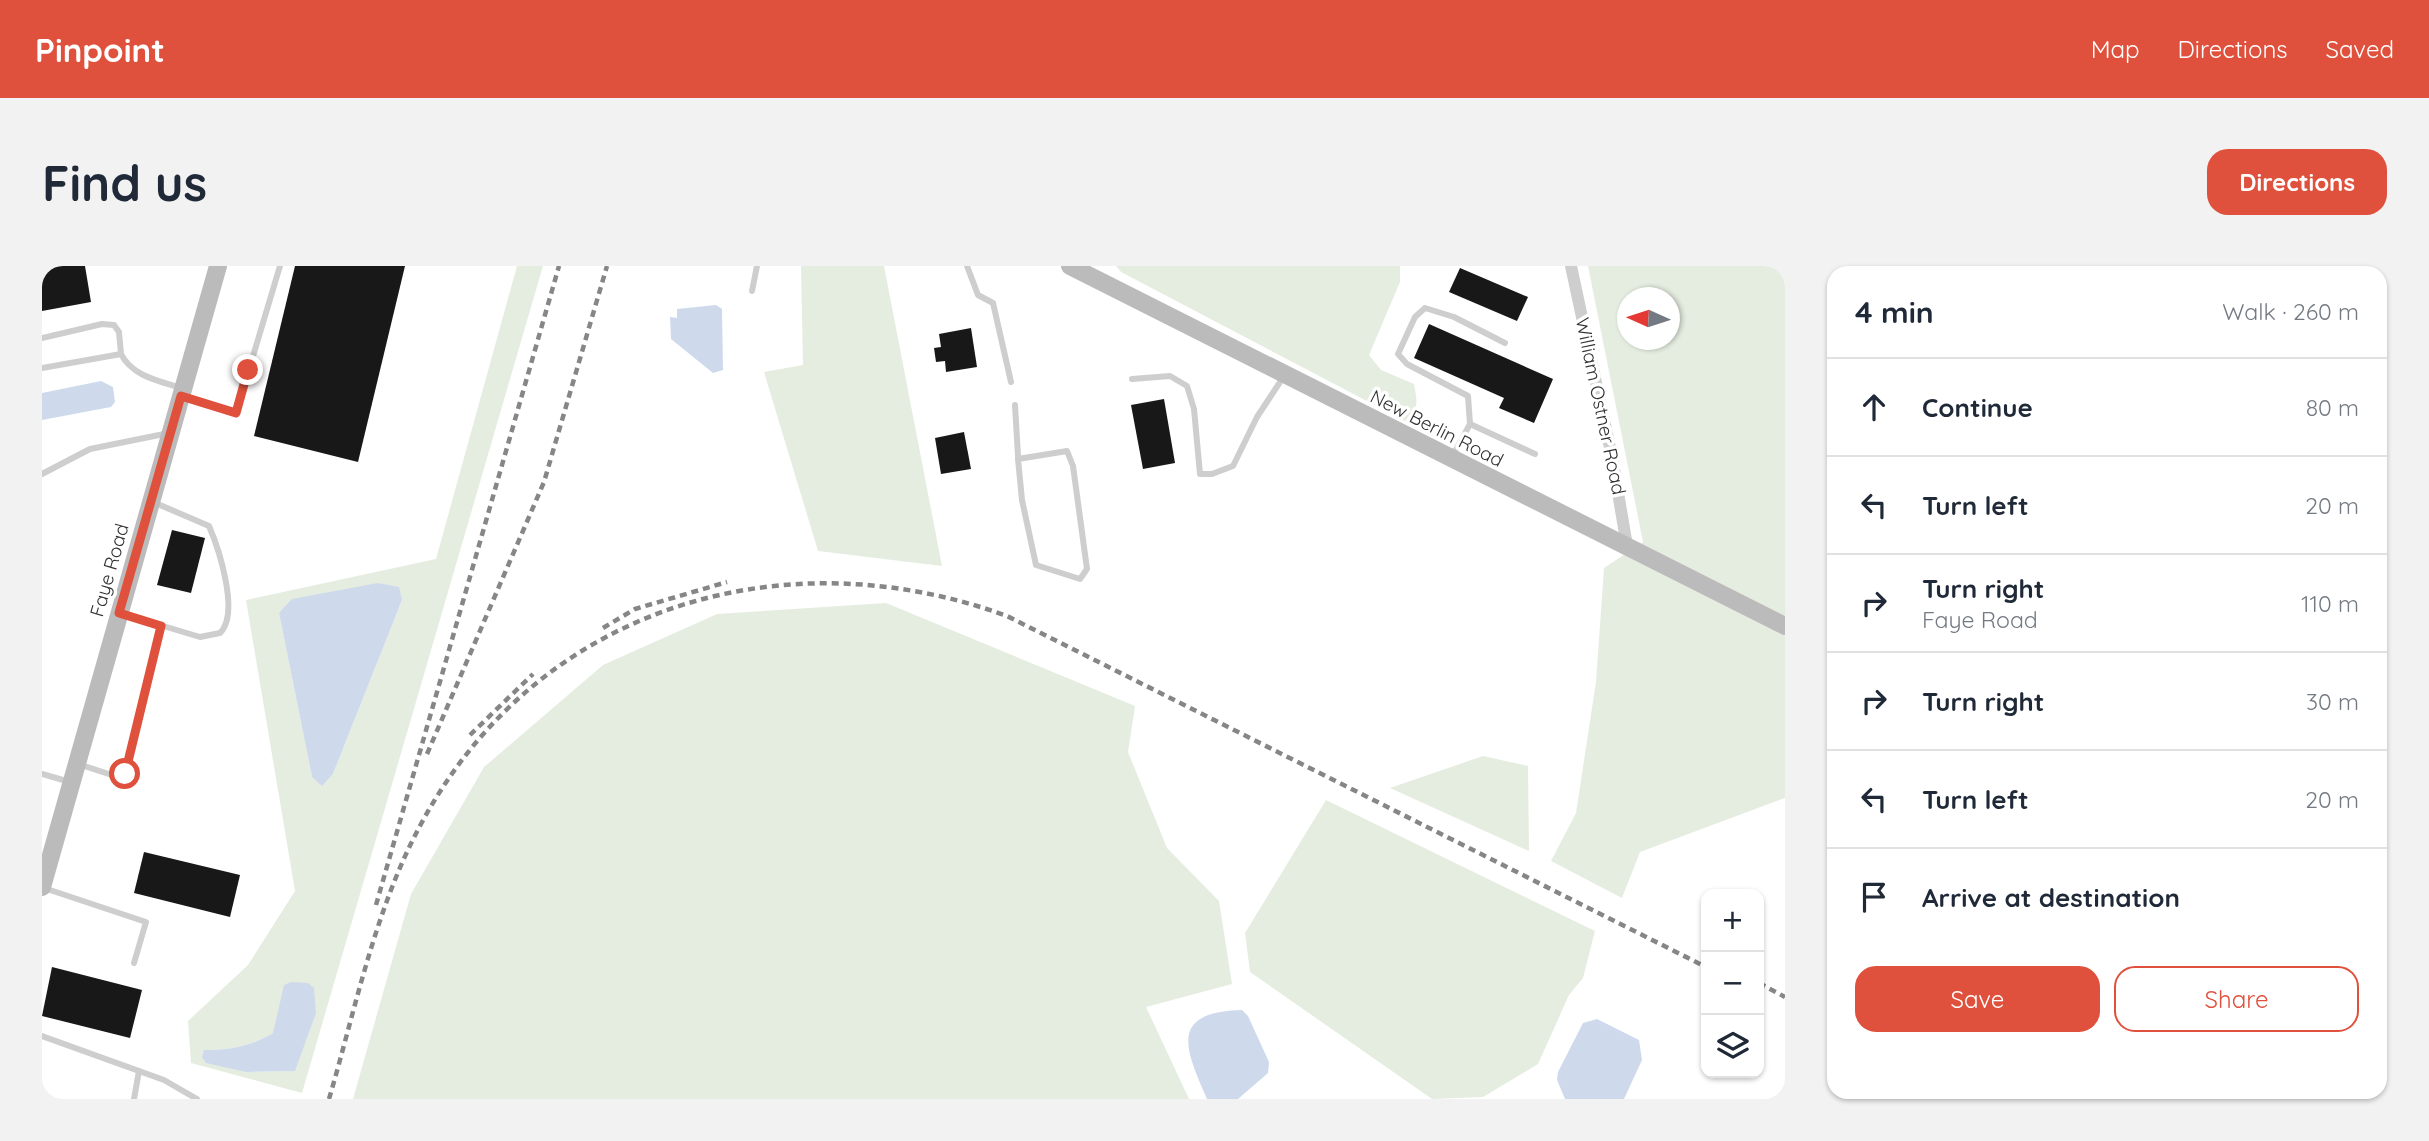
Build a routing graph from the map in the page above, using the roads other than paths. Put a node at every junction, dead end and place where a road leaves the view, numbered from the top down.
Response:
1 (218, 266) edge
2 (280, 266) edge
3 (757, 266) edge
4 (967, 266) edge
5 (1070, 266) edge
6 (1571, 266) edge
7 (752, 291) dead end
8 (42, 338) edge
9 (1505, 343) dead end
10 (121, 354) junction
11 (42, 368) edge
12 (1285, 375) junction
13 (1132, 379) dead end
14 (1011, 382) dead end
15 (182, 392) junction
16 (1015, 405) dead end
17 (1470, 424) junction
18 (170, 433) junction
19 (1535, 454) dead end
20 (1018, 459) junction
21 (1451, 459) junction
22 (42, 474) edge
23 (151, 501) junction
24 (1627, 546) junction
25 (119, 613) junction
26 (161, 626) junction
27 (1785, 626) edge
28 (77, 764) junction
29 (42, 774) edge
30 (71, 783) junction
31 (42, 887) edge
32 (134, 963) dead end
33 (42, 1036) edge
34 (139, 1071) junction
35 (134, 1099) edge
36 (197, 1099) edge

1 - 15 street, Faye Road
2 - 15 lane
3 - 7 lane
4 - 14 lane
5 - 12 street, New Berlin Road
6 - 24 street, William Ostner Road
8 - 10 lane
9 - 17 lane
10 - 11 lane
10 - 15 lane
12 - 13 lane
12 - 21 street, New Berlin Road
15 - 18 street, Faye Road
16 - 20 lane
17 - 19 lane
17 - 21 lane
18 - 22 lane
18 - 23 street, Faye Road
20 - 20 lane
21 - 24 street, New Berlin Road
23 - 25 street, Faye Road
23 - 26 lane
24 - 27 street, New Berlin Road
25 - 26 lane
25 - 28 street, Faye Road
26 - 28 lane
28 - 30 street, Faye Road
29 - 30 lane
30 - 31 street, Faye Road
31 - 32 lane
33 - 34 lane
34 - 35 lane
34 - 36 lane

